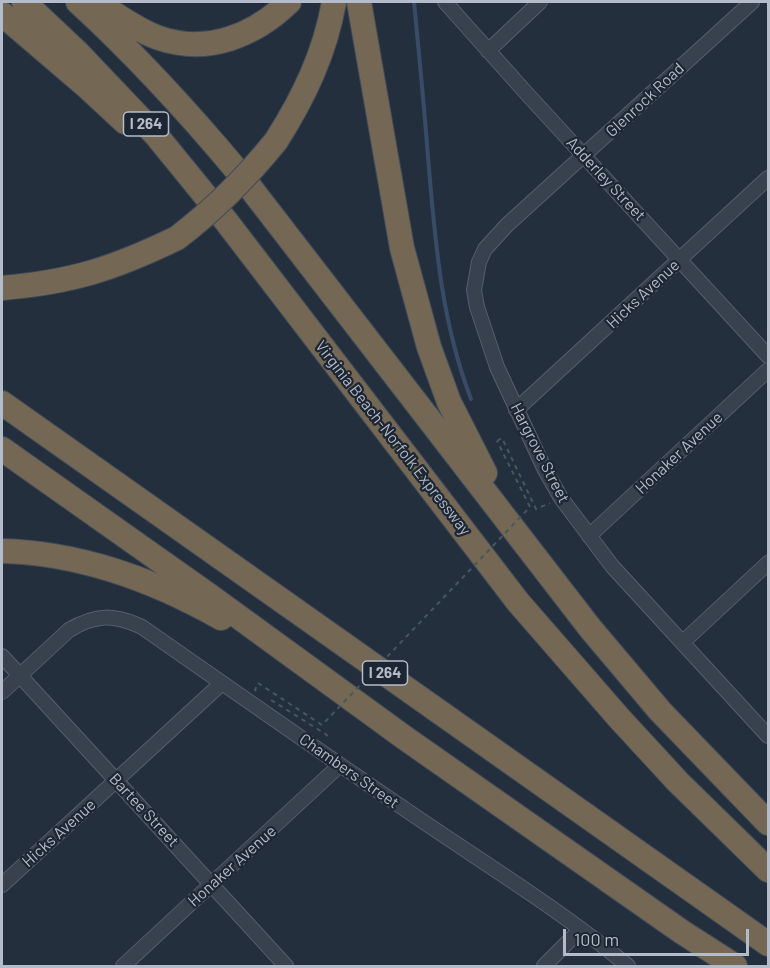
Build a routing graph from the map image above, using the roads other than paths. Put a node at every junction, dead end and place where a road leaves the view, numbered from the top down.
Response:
1 (24, 2) edge
2 (78, 2) edge
3 (96, 2) edge
4 (289, 2) edge
5 (334, 2) edge
6 (359, 2) edge
7 (445, 2) edge
8 (540, 2) edge
9 (752, 2) edge
10 (2, 14) edge
11 (488, 51) junction
12 (584, 155) junction
13 (768, 178) edge
14 (538, 197) joint
15 (255, 259) junction
16 (680, 260) junction
17 (2, 288) edge
18 (768, 357) edge
19 (768, 370) edge
20 (2, 403) edge
21 (516, 410) junction
22 (2, 449) edge
23 (589, 536) junction
24 (2, 551) edge
25 (537, 561) junction
26 (768, 563) edge
27 (683, 642) junction
28 (2, 656) edge
29 (309, 668) junction
30 (19, 675) junction
31 (222, 683) junction
32 (2, 692) edge
33 (768, 736) edge
34 (340, 765) junction
35 (116, 780) junction
36 (768, 823) edge
37 (768, 870) edge
38 (212, 884) junction
39 (2, 885) edge
40 (581, 929) junction
41 (768, 944) edge
42 (123, 966) edge
43 (286, 966) edge
44 (544, 966) edge
45 (628, 966) edge
46 (735, 966) edge

1 - 15 highway, Virginia Beach-Norfolk Expressway / I 264
2 - 25 highway
3 - 4 highway
5 - 17 highway, bridge
6 - 25 highway
7 - 11 street, Adderley Street
8 - 11 street
9 - 12 street, Glenrock Road
10 - 15 highway
11 - 12 street, Adderley Street
12 - 14 street, Glenrock Road
12 - 16 street, Adderley Street
13 - 16 street, Hicks Avenue
14 - 21 street, Hargrove Street
15 - 37 highway, Virginia Beach-Norfolk Expressway / I 264
16 - 18 street, Adderley Street
16 - 21 street, Hicks Avenue
19 - 23 street, Honaker Avenue
20 - 41 highway, I 264
21 - 23 street, Hargrove Street
22 - 29 highway
23 - 27 street, Hargrove Street
24 - 29 highway
25 - 36 highway
26 - 27 street
27 - 33 street, Hargrove Street
28 - 30 street, Bartee Street
29 - 46 highway
30 - 31 street, Chambers Street
30 - 32 street
30 - 35 street, Bartee Street
31 - 34 street, Chambers Street
31 - 35 street, Hicks Avenue
34 - 38 street, Honaker Avenue
34 - 40 street, Chambers Street
35 - 38 street, Bartee Street
35 - 39 street, Hicks Avenue
38 - 42 street, Honaker Avenue
38 - 43 street, Bartee Street
40 - 44 street
40 - 45 street, Chambers Street

